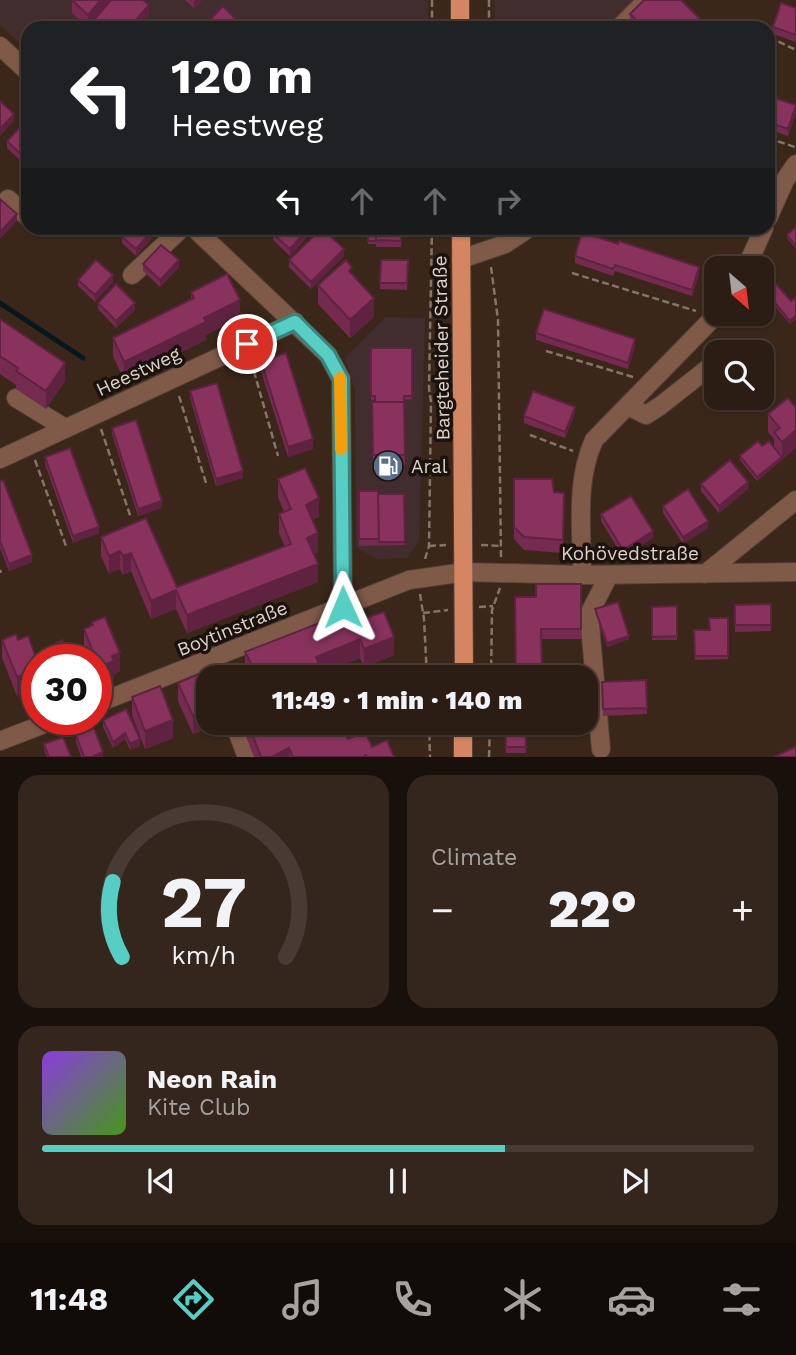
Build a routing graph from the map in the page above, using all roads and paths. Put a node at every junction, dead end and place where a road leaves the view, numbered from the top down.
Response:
1 (432, 0) edge
2 (460, 0) edge
3 (489, 0) edge
4 (647, 0) edge
5 (432, 21) edge
6 (460, 21) edge
7 (489, 21) edge
8 (626, 21) edge
9 (775, 40) edge
10 (0, 46) edge
11 (796, 50) edge
12 (21, 66) edge
13 (775, 140) edge
14 (796, 147) edge
15 (796, 164) edge
16 (8, 199) dead end
17 (775, 202) edge
18 (21, 211) edge
19 (175, 235) edge
20 (202, 235) edge
21 (432, 235) edge
22 (461, 235) edge
23 (518, 235) edge
24 (761, 235) edge
25 (491, 250) junction
26 (751, 256) edge
27 (461, 259) junction
28 (572, 273) dead end
29 (132, 275) dead end
30 (704, 311) edge
31 (295, 322) junction
32 (706, 326) edge
33 (247, 344) junction
34 (546, 351) dead end
35 (704, 371) edge
36 (173, 378) junction
37 (651, 383) junction
38 (16, 398) dead end
39 (628, 405) junction
40 (96, 414) junction
41 (65, 428) junction
42 (530, 436) dead end
43 (29, 444) junction
44 (278, 456) dead end
45 (587, 456) junction
46 (0, 459) edge
47 (206, 483) dead end
48 (796, 500) edge
49 (131, 518) dead end
50 (66, 546) dead end
51 (464, 572) junction
52 (796, 572) edge
53 (501, 573) junction
54 (705, 574) junction
55 (582, 575) junction
56 (609, 575) junction
57 (421, 579) junction
58 (343, 607) junction
59 (209, 659) junction
60 (211, 665) edge
61 (426, 665) edge
62 (464, 665) edge
63 (491, 665) edge
64 (112, 698) edge
65 (21, 733) edge
66 (239, 735) edge
67 (429, 735) edge
68 (463, 735) edge
69 (490, 735) edge
70 (0, 741) edge
71 (601, 748) dead end
72 (247, 757) edge
73 (430, 757) edge
74 (463, 757) edge
75 (489, 757) edge

1 - 5 path
2 - 6 main road
3 - 7 path
4 - 8 street
9 - 11 path
10 - 12 street
13 - 14 path
15 - 17 street
16 - 18 street
19 - 29 street
20 - 31 street
21 - 57 path
22 - 27 main road, Bargteheider Straße
23 - 25 street
24 - 26 street
25 - 27 street
25 - 53 path
27 - 51 main road, Bargteheider Straße
28 - 30 path
31 - 33 street, Heestweg
31 - 58 street
32 - 37 street
33 - 36 street, Heestweg
33 - 44 path
34 - 37 path
35 - 39 street
36 - 40 street, Heestweg
36 - 47 path
37 - 39 street
38 - 41 street
39 - 45 street
40 - 41 street, Heestweg
40 - 49 path
41 - 43 street, Heestweg
42 - 45 path
43 - 46 street, Heestweg
43 - 50 path
45 - 55 street
48 - 54 street
51 - 53 street, Kohövedstraße
51 - 57 street, Boytinstraße
51 - 62 main road, Bargteheider Straße
52 - 54 street, Kohövedstraße
53 - 55 street, Kohövedstraße
53 - 63 path
54 - 56 street, Kohövedstraße
55 - 56 street, Kohövedstraße
56 - 71 street
57 - 58 street, Boytinstraße
57 - 61 path
58 - 59 street, Boytinstraße
59 - 60 street
59 - 64 street, Boytinstraße
65 - 70 street
66 - 72 street
67 - 73 path
68 - 74 main road
69 - 75 path

